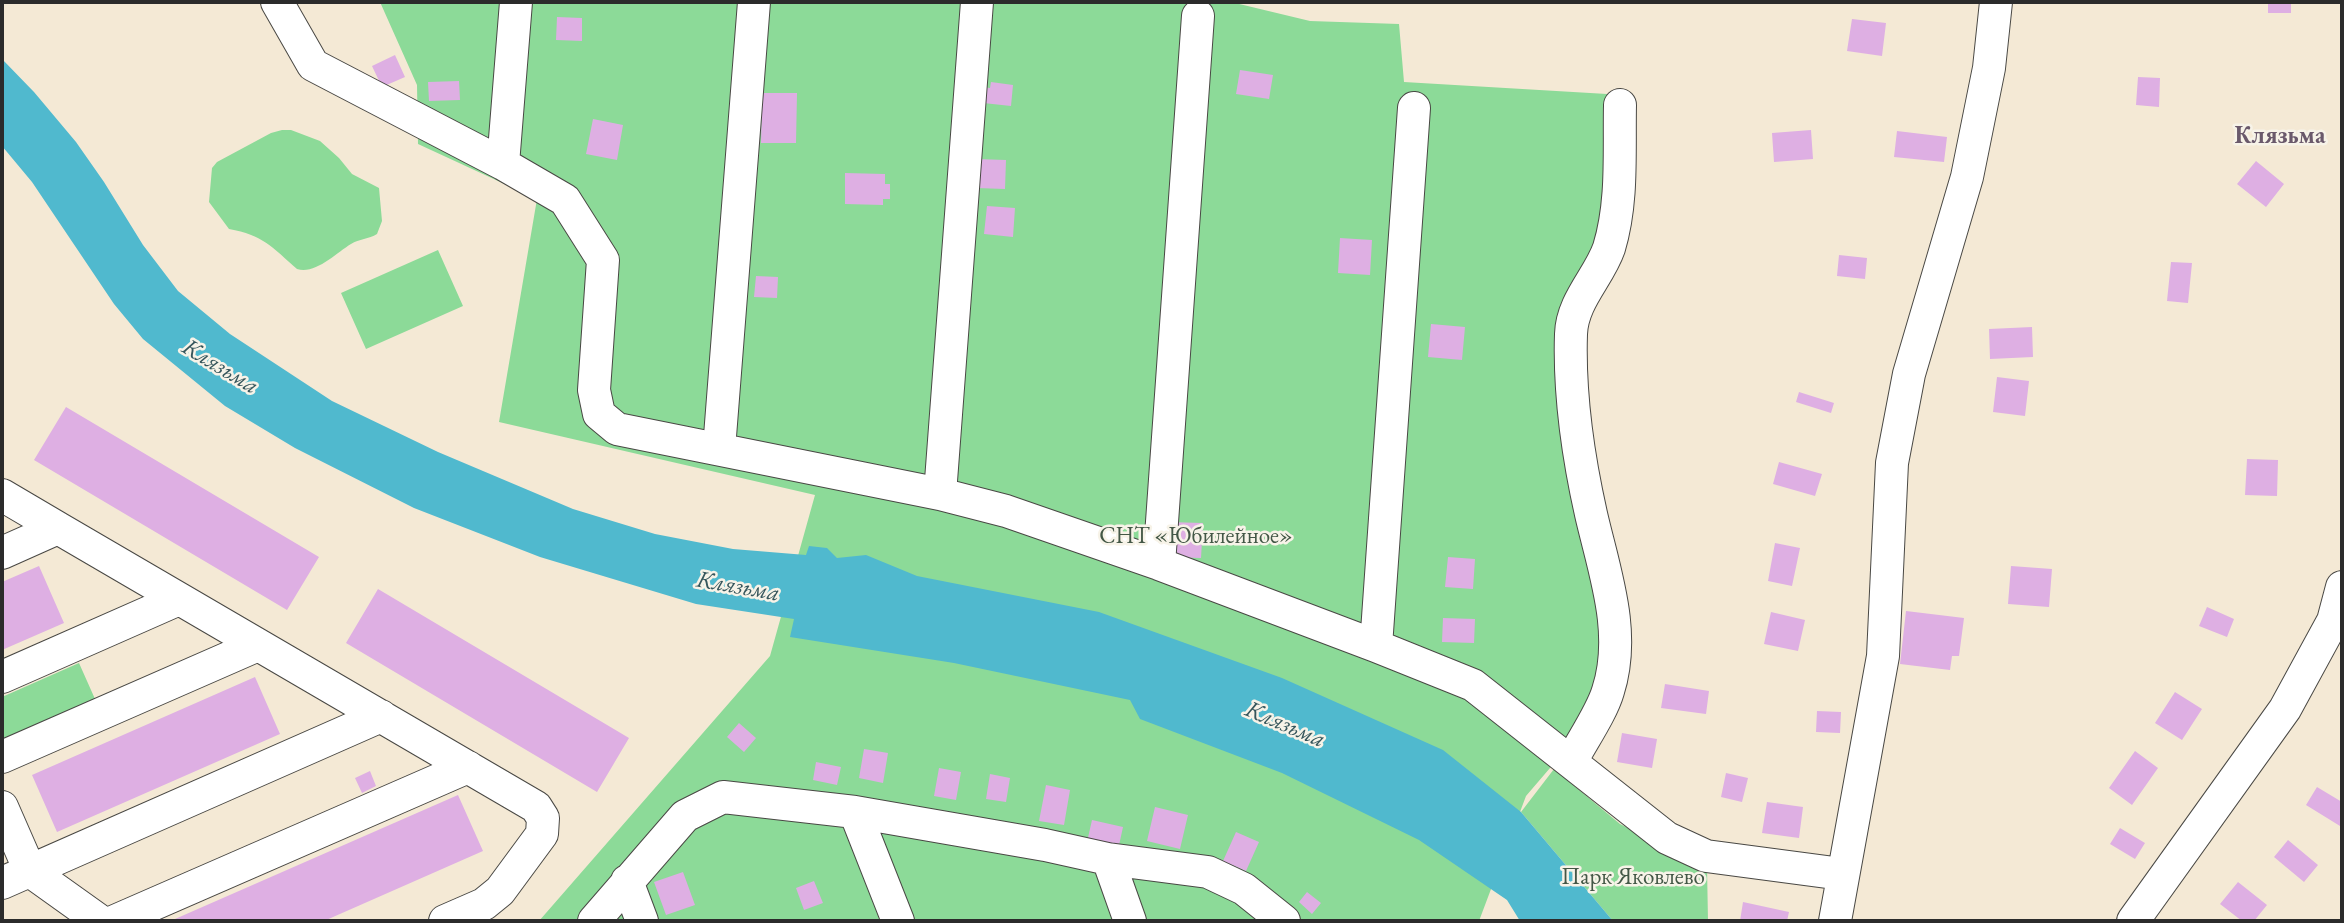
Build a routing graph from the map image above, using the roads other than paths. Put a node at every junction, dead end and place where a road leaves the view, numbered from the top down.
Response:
1 (277, 2) edge
2 (516, 2) edge
3 (754, 2) edge
4 (976, 2) edge
5 (1996, 2) edge
6 (1198, 16) dead end
7 (1620, 105) dead end
8 (1414, 108) dead end
9 (503, 164) junction
10 (719, 449) junction
11 (940, 494) junction
12 (2, 495) edge
13 (58, 528) junction
14 (2, 553) edge
15 (1159, 564) junction
16 (2342, 587) edge
17 (179, 599) junction
18 (258, 645) junction
19 (1376, 646) junction
20 (2, 677) edge
21 (381, 716) junction
22 (2, 757) edge
23 (1571, 762) junction
24 (468, 767) junction
25 (2, 807) edge
26 (855, 812) junction
27 (1108, 859) junction
28 (30, 871) junction
29 (1842, 874) junction
30 (627, 881) junction
31 (2, 883) edge
32 (100, 921) edge
33 (115, 921) edge
34 (445, 921) edge
35 (594, 921) edge
36 (642, 921) edge
37 (898, 921) edge
38 (1130, 921) edge
39 (1284, 921) edge
40 (1835, 921) edge
41 (2133, 921) edge

1 - 9 street
2 - 9 street
3 - 10 street
4 - 11 street
5 - 29 street
6 - 15 street
7 - 23 street
8 - 19 street
9 - 10 street
10 - 11 street
11 - 15 street
12 - 13 street
13 - 14 street
13 - 17 street
15 - 19 street
16 - 41 street
17 - 18 street
17 - 20 street
18 - 21 street
18 - 22 street
19 - 23 street
21 - 24 street
21 - 28 street
23 - 29 street
24 - 33 street
24 - 34 street
25 - 28 street
26 - 27 street
26 - 30 street
26 - 37 street
27 - 38 street
27 - 39 street
28 - 31 street
28 - 32 street
29 - 40 street
30 - 35 street
30 - 36 street

